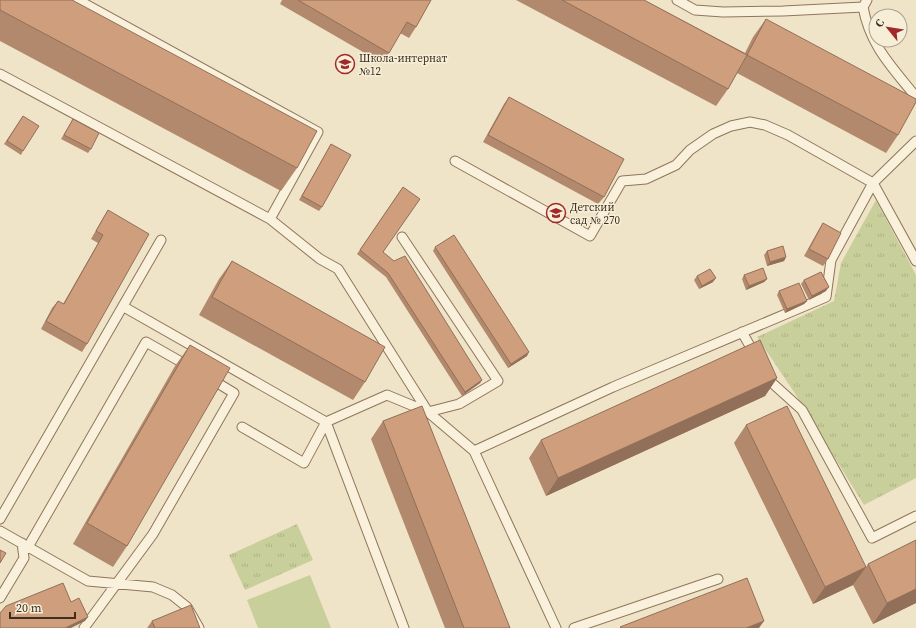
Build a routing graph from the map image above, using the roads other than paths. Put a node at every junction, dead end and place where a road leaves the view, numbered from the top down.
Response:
1 (78, 0) edge
2 (677, 0) edge
3 (865, 4) edge
4 (0, 74) edge
5 (916, 98) edge
6 (916, 140) edge
7 (455, 161) dead end
8 (873, 184) junction
9 (270, 219) junction
10 (402, 237) dead end
11 (161, 240) dead end
12 (916, 261) edge
13 (124, 306) junction
14 (742, 332) junction
15 (428, 412) junction
16 (326, 422) junction
17 (242, 427) dead end
18 (474, 452) junction
19 (916, 516) edge
20 (0, 519) edge
21 (0, 531) edge
22 (25, 545) junction
23 (718, 579) dead end
24 (117, 584) junction
25 (0, 598) edge
26 (84, 628) edge
27 (199, 628) edge
28 (404, 628) edge
29 (556, 628) edge
30 (574, 628) edge

1 - 9 lane
2 - 3 lane
3 - 5 lane
4 - 9 lane
6 - 8 lane
7 - 8 lane
8 - 12 lane
8 - 14 lane
9 - 15 lane
10 - 15 lane
11 - 13 lane
13 - 16 lane
13 - 20 lane
14 - 18 lane
14 - 19 lane
15 - 16 lane
15 - 18 lane
16 - 17 lane
16 - 28 lane
18 - 29 lane
21 - 22 lane
22 - 24 lane
22 - 24 lane
22 - 25 lane
23 - 30 lane
24 - 26 lane
24 - 27 lane

